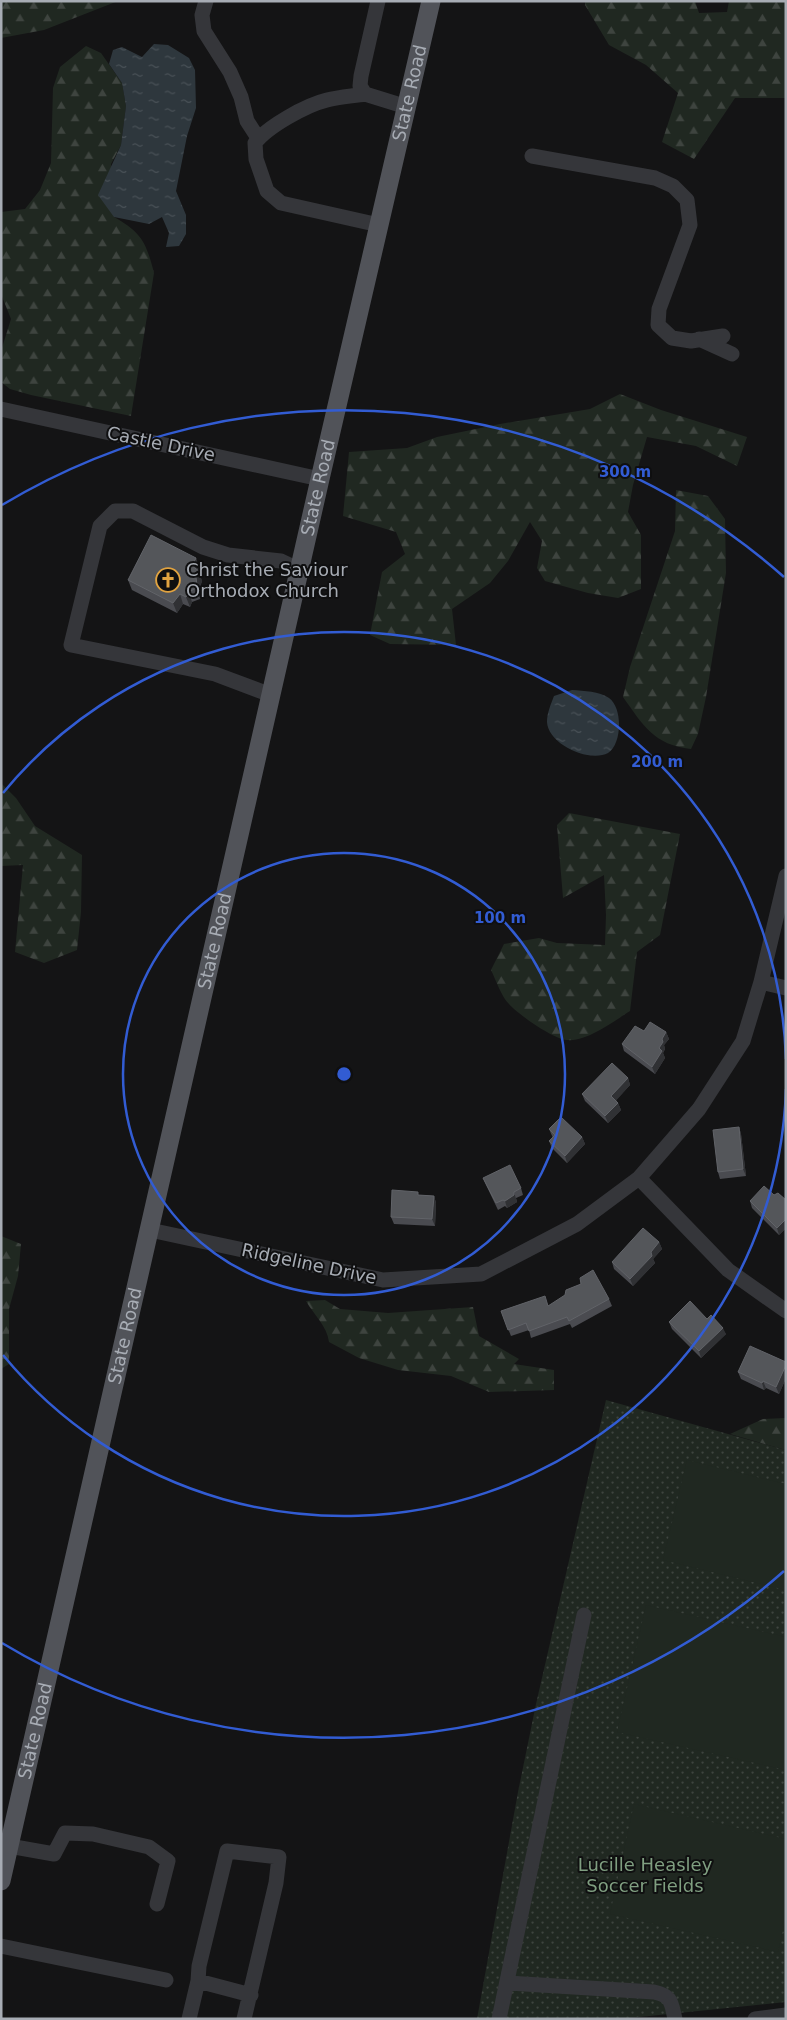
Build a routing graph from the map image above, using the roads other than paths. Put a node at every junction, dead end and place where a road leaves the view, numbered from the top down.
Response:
1 (206, 1) edge
2 (378, 1) edge
3 (431, 1) edge
4 (365, 94) junction
5 (407, 106) junction
6 (258, 138) junction
7 (532, 156) dead end
8 (379, 225) junction
9 (723, 336) dead end
10 (699, 339) junction
11 (732, 354) dead end
12 (1, 409) edge
13 (320, 479) junction
14 (300, 570) junction
15 (271, 695) junction
16 (786, 876) edge
17 (761, 982) junction
18 (786, 988) edge
19 (639, 1178) junction
20 (150, 1230) junction
21 (786, 1311) edge
22 (584, 1615) dead end
23 (9, 1846) junction
24 (2, 1878) edge
25 (158, 1904) dead end
26 (1, 1946) edge
27 (166, 1980) dead end
28 (198, 1981) junction
29 (507, 1983) junction
30 (251, 1995) junction
31 (786, 2015) edge
32 (189, 2019) edge
33 (244, 2019) edge
34 (499, 2019) edge
35 (675, 2019) edge
36 (755, 2019) edge

1 - 6 street
2 - 4 street
3 - 5 main road, State Road
4 - 5 street
4 - 6 street
5 - 8 main road, State Road
6 - 8 street
7 - 10 street
8 - 13 main road, State Road
9 - 10 street
10 - 11 street
12 - 13 street, Castle Drive
13 - 14 main road, State Road
14 - 15 main road, State Road
14 - 15 street
15 - 20 main road, State Road
16 - 17 street, Ridgeline Drive
17 - 18 street
17 - 19 street, Ridgeline Drive
19 - 20 street, Ridgeline Drive
19 - 21 street
20 - 23 main road, State Road
22 - 29 street
23 - 24 main road, State Road
23 - 25 street
26 - 27 street
28 - 30 street
28 - 30 street
28 - 32 street
29 - 34 street
29 - 35 street
30 - 33 street
31 - 36 street

